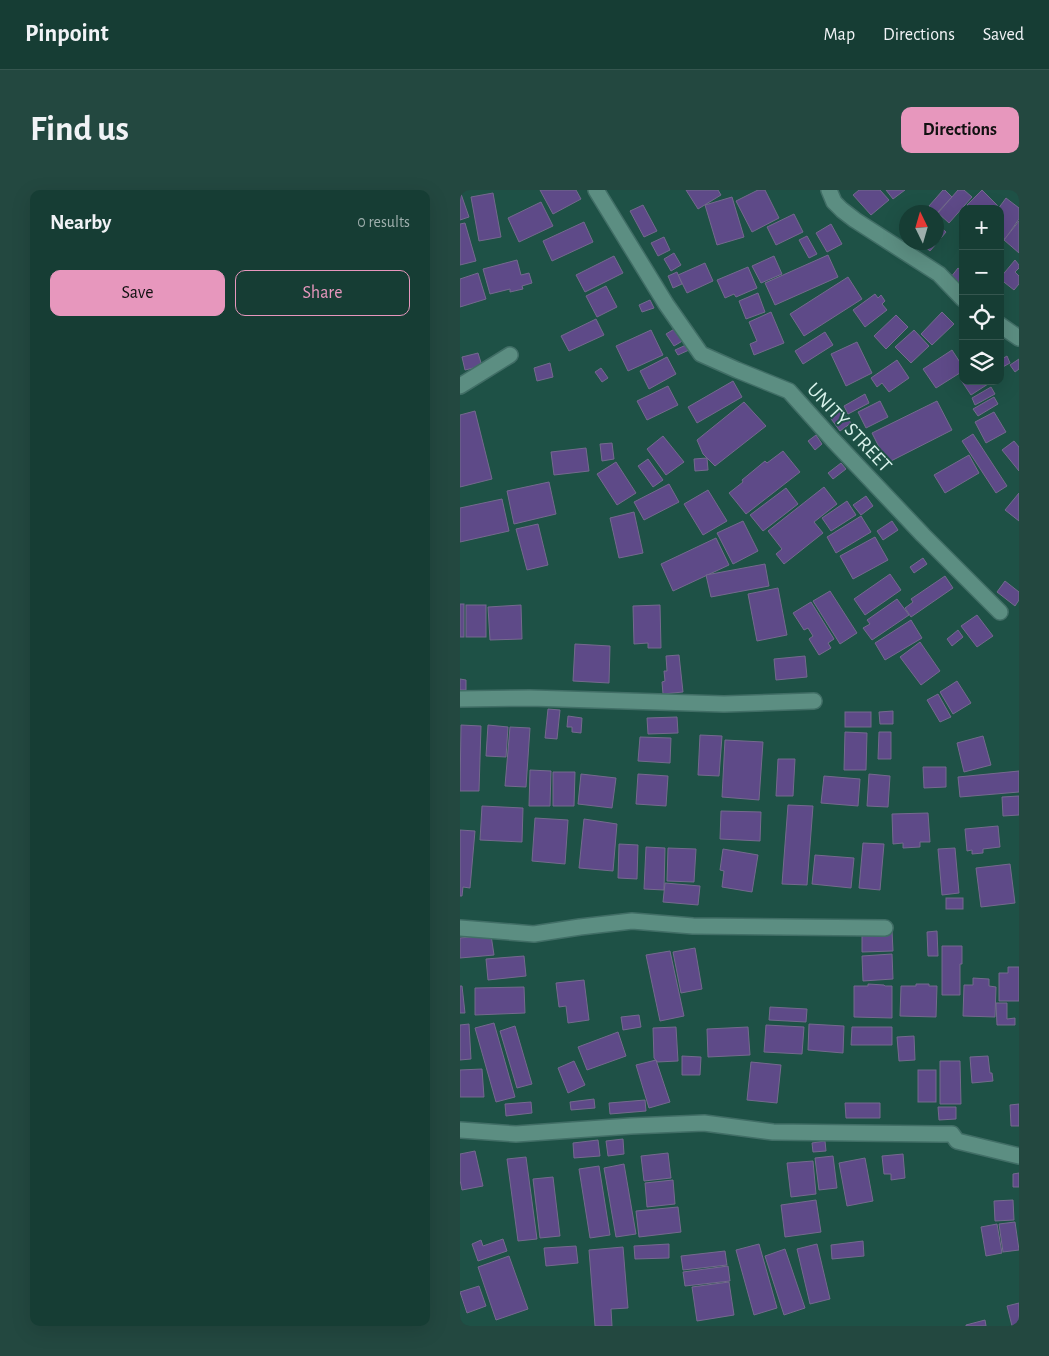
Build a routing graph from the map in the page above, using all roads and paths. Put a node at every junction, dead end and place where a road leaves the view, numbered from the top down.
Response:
1 (596, 190) edge
2 (829, 190) edge
3 (959, 295) edge
4 (1004, 328) edge
5 (1019, 338) edge
6 (510, 355) dead end
7 (460, 386) edge
8 (1000, 612) dead end
9 (460, 699) edge
10 (814, 701) dead end
11 (460, 928) edge
12 (885, 928) dead end
13 (460, 1130) edge
14 (1019, 1156) edge

1 - 8 street, UNITY STREET
2 - 3 street
4 - 5 street
6 - 7 street
9 - 10 street
11 - 12 street
13 - 14 street

